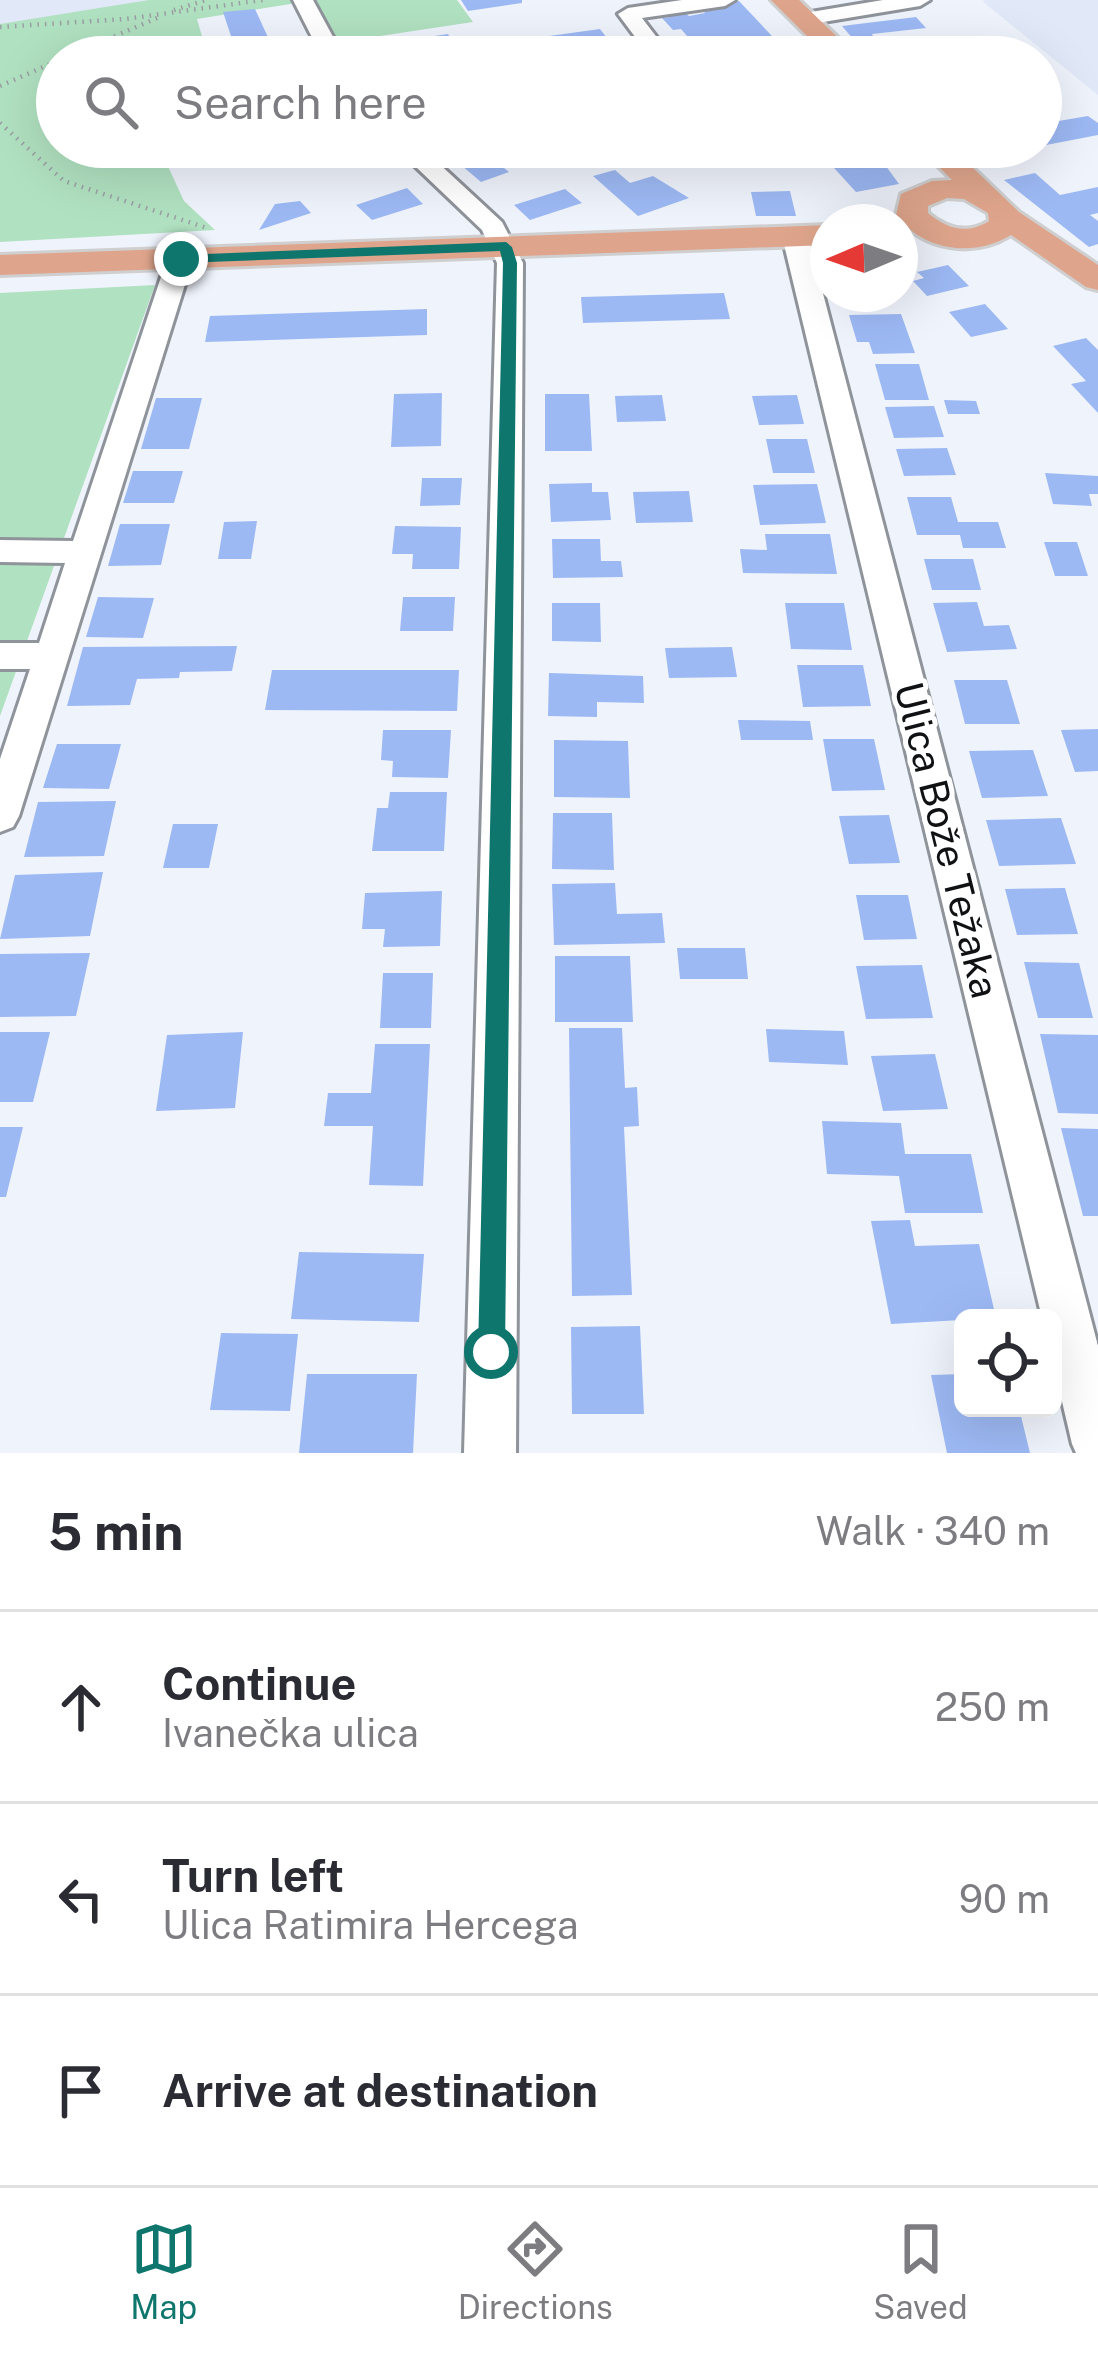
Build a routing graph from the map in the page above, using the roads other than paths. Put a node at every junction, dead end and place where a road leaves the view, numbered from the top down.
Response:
1 (303, 0) edge
2 (725, 0) edge
3 (920, 0) edge
4 (622, 7) edge
5 (794, 9) edge
6 (322, 36) edge
7 (643, 36) edge
8 (822, 36) edge
9 (430, 168) edge
10 (929, 168) edge
11 (956, 168) edge
12 (916, 198) junction
13 (907, 204) edge
14 (996, 206) junction
15 (918, 229) edge
16 (937, 233) junction
17 (810, 236) edge
18 (976, 238) junction
19 (506, 247) junction
20 (181, 259) junction
21 (0, 266) edge
22 (1086, 272) edge
23 (830, 312) edge
24 (0, 551) edge
25 (84, 553) junction
26 (0, 656) edge
27 (50, 656) junction
28 (0, 816) edge
29 (1098, 1444) edge
30 (490, 1453) edge

1 - 6 street
2 - 4 street
3 - 5 street
4 - 7 street
5 - 8 main road
9 - 19 street
10 - 12 main road
11 - 14 main road
12 - 13 main road
12 - 14 main road
12 - 16 main road
14 - 18 main road
14 - 22 main road
15 - 16 main road
16 - 18 main road
17 - 19 main road
18 - 22 main road
19 - 20 main road
19 - 30 street
20 - 21 main road
20 - 25 street
23 - 29 street, Ulica Bože Težaka
24 - 25 street
25 - 27 street
26 - 27 street
27 - 28 street

